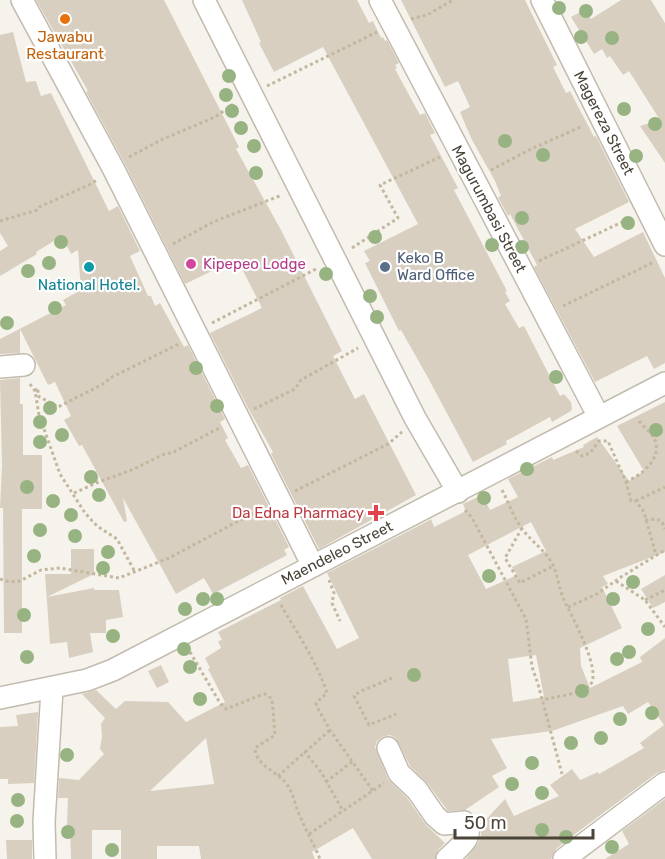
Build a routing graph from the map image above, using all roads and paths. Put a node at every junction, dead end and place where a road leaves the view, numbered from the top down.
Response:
1 (22, 0) edge
2 (204, 0) edge
3 (380, 0) edge
4 (453, 0) edge
5 (542, 0) edge
6 (393, 25) junction
7 (252, 93) junction
8 (600, 116) junction
9 (458, 148) junction
10 (113, 168) junction
11 (474, 180) junction
12 (289, 192) dead end
13 (648, 210) junction
14 (0, 221) edge
15 (156, 253) junction
16 (660, 253) edge
17 (335, 260) junction
18 (521, 269) junction
19 (545, 315) junction
20 (195, 331) junction
21 (373, 335) junction
22 (24, 365) joint
23 (0, 367) edge
24 (665, 383) edge
25 (35, 391) junction
26 (629, 402) junction
27 (238, 417) junction
28 (599, 417) junction
29 (415, 418) junction
30 (564, 435) junction
31 (494, 472) junction
32 (626, 482) junction
33 (665, 487) edge
34 (458, 492) junction
35 (74, 494) junction
36 (279, 498) junction
37 (636, 501) junction
38 (645, 520) junction
39 (522, 528) junction
40 (665, 529) edge
41 (665, 550) edge
42 (656, 555) junction
43 (316, 564) junction
44 (553, 566) junction
45 (136, 572) junction
46 (0, 579) edge
47 (616, 581) junction
48 (271, 588) junction
49 (665, 590) edge
50 (645, 600) junction
51 (568, 608) junction
52 (340, 621) dead end
53 (665, 627) edge
54 (182, 634) junction
55 (392, 678) dead end
56 (52, 688) junction
57 (0, 698) edge
58 (542, 700) junction
59 (396, 714) dead end
60 (330, 729) junction
61 (388, 748) dead end
62 (304, 751) junction
63 (353, 761) junction
64 (399, 773) junction
65 (562, 774) dead end
66 (278, 776) junction
67 (326, 782) junction
68 (665, 783) edge
69 (372, 791) junction
70 (343, 811) junction
71 (309, 834) junction
72 (45, 859) edge
73 (320, 859) edge
74 (447, 859) edge
75 (564, 859) edge

1 - 10 street
2 - 7 street
3 - 6 street, Magurumbasi Street
4 - 6 path
5 - 8 street, Magereza Street
6 - 7 path
6 - 9 street, Magurumbasi Street
7 - 10 path
7 - 17 street
8 - 11 path
8 - 13 street, Magereza Street
9 - 11 street, Magurumbasi Street
9 - 17 path
10 - 14 path
10 - 15 street
11 - 18 street, Magurumbasi Street
12 - 15 path
13 - 16 street, Magereza Street
13 - 18 path
15 - 20 street
16 - 19 path
17 - 20 path
17 - 21 street
18 - 19 street, Magurumbasi Street
19 - 28 street, Magurumbasi Street
20 - 25 path
20 - 27 street
21 - 27 path
21 - 29 street
22 - 23 street
22 - 25 path
24 - 26 street, Maendeleo Street
25 - 35 path
26 - 28 street, Maendeleo Street
26 - 32 path
27 - 35 path
27 - 36 street
28 - 30 street, Maendeleo Street
29 - 34 street
29 - 36 path
30 - 31 street, Maendeleo Street
30 - 32 path
31 - 34 street, Maendeleo Street
31 - 39 path
32 - 37 path
33 - 37 path
34 - 43 street, Maendeleo Street
34 - 58 path
35 - 45 path
36 - 43 street
36 - 45 path
37 - 38 path
38 - 40 path
38 - 42 path
39 - 44 path
39 - 44 path
41 - 42 path
42 - 47 path
43 - 48 street, Maendeleo Street
43 - 52 path
44 - 51 path
45 - 46 path
47 - 50 path
47 - 51 path
48 - 54 street, Maendeleo Street
48 - 60 path
49 - 50 path
50 - 53 path
51 - 58 path
54 - 56 street, Maendeleo Street
54 - 66 path
55 - 59 path
56 - 57 street, Maendeleo Street
56 - 72 street
58 - 65 path
60 - 62 path
60 - 63 path
61 - 64 street
62 - 66 path
62 - 67 path
63 - 67 path
63 - 69 path
64 - 69 path
64 - 74 street
66 - 71 path
67 - 70 path
68 - 75 street
69 - 70 path
70 - 71 path
71 - 73 path

